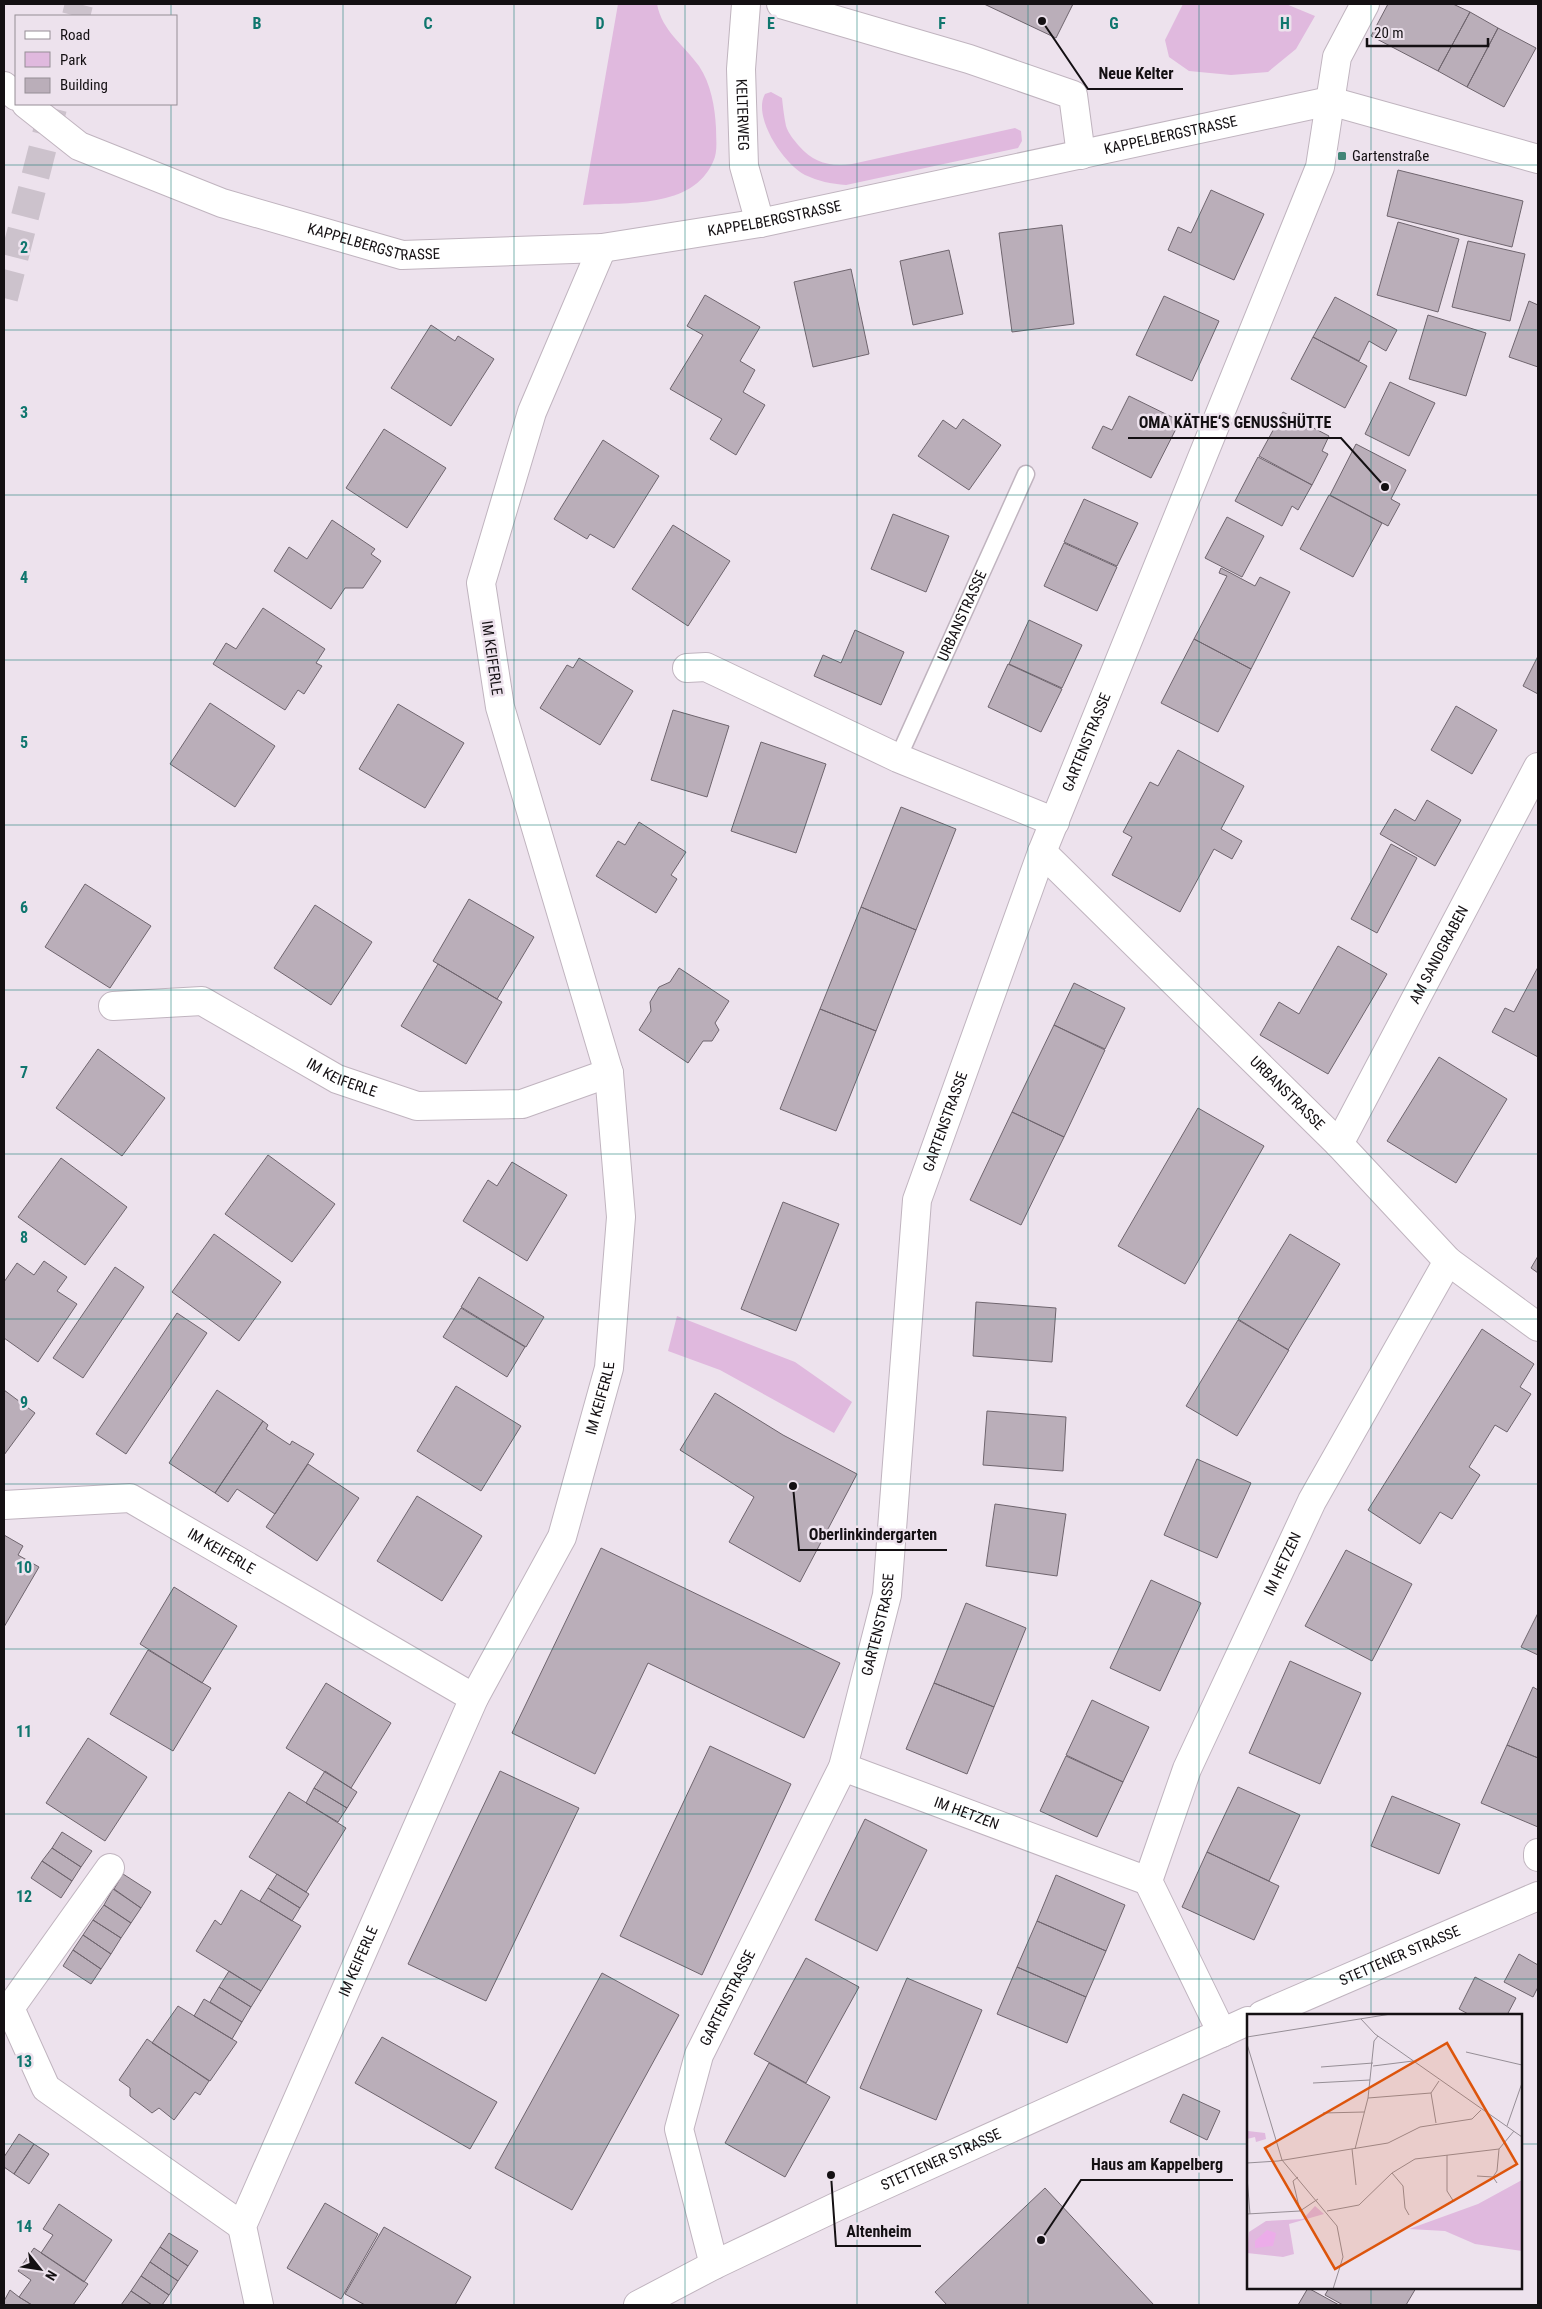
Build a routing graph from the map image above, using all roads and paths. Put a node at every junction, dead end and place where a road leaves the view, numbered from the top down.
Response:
1 (746, 4) edge
2 (781, 4) edge
3 (1365, 4) edge
4 (4, 86) edge
5 (15, 95) edge
6 (1330, 101) junction
7 (27, 105) edge
8 (1081, 155) junction
9 (1538, 159) edge
10 (760, 223) junction
11 (602, 248) junction
12 (1026, 474) dead end
13 (687, 668) dead end
14 (898, 758) junction
15 (1538, 767) edge
16 (1055, 822) junction
17 (1042, 852) junction
18 (113, 1006) dead end
19 (609, 1074) junction
20 (1339, 1144) junction
21 (1448, 1261) junction
22 (1538, 1327) edge
23 (4, 1505) edge
24 (474, 1698) junction
25 (843, 1767) junction
26 (1538, 1853) edge
27 (1538, 1857) edge
28 (110, 1868) dead end
29 (1148, 1881) junction
30 (1538, 1896) edge
31 (7, 2009) edge
32 (1264, 2014) edge
33 (1247, 2021) edge
34 (1222, 2033) junction
35 (242, 2226) junction
36 (714, 2265) junction
37 (259, 2305) edge
38 (638, 2305) edge

1 - 10 street, KELTERWEG
2 - 8 street
3 - 6 street, GARTENSTRASSE
4 - 5 street
6 - 8 street, KAPPELBERGSTRASSE
6 - 9 street, KAPPELBERGSTRASSE
6 - 16 street, GARTENSTRASSE
7 - 11 street, KAPPELBERGSTRASSE
8 - 10 street, KAPPELBERGSTRASSE
10 - 11 street, KAPPELBERGSTRASSE
11 - 19 street, IM KEIFERLE
12 - 14 lane, URBANSTRASSE
13 - 14 street
14 - 16 street
15 - 20 street, AM SANDGRABEN
16 - 17 street, GARTENSTRASSE
17 - 20 street, URBANSTRASSE
17 - 25 street, GARTENSTRASSE
18 - 19 street, IM KEIFERLE
19 - 24 street, IM KEIFERLE
20 - 21 street, URBANSTRASSE
21 - 22 street, URBANSTRASSE
21 - 29 street, IM HETZEN
23 - 24 street, IM KEIFERLE
24 - 35 street, IM KEIFERLE
25 - 29 street, IM HETZEN
25 - 36 street, GARTENSTRASSE
26 - 27 street
28 - 31 street
29 - 34 street
30 - 32 street, STETTENER STRASSE
31 - 35 street
33 - 34 street, STETTENER STRASSE
34 - 36 street, STETTENER STRASSE
35 - 37 street
36 - 38 street, STETTENER STRASSE

